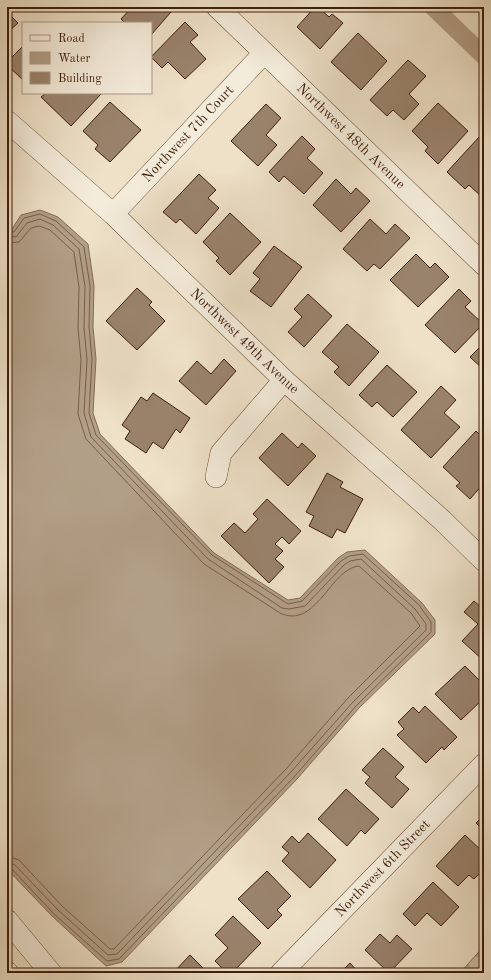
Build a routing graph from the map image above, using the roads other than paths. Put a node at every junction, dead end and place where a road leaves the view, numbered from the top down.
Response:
1 (217, 7) edge
2 (264, 53) junction
3 (7, 121) edge
4 (113, 214) junction
5 (484, 265) edge
6 (284, 380) junction
7 (216, 477) dead end
8 (484, 561) edge
9 (484, 764) edge
10 (7, 920) edge
11 (7, 931) edge
12 (32, 950) junction
13 (51, 973) edge
14 (281, 973) edge

1 - 2 street, Northwest 48th Avenue
2 - 4 street, Northwest 7th Court
2 - 5 street, Northwest 48th Avenue
3 - 4 street, Northwest 49th Avenue
4 - 6 street, Northwest 49th Avenue
6 - 7 street
6 - 8 street, Northwest 49th Avenue
9 - 14 street, Northwest 6th Street
10 - 12 street
11 - 12 street
12 - 13 street

